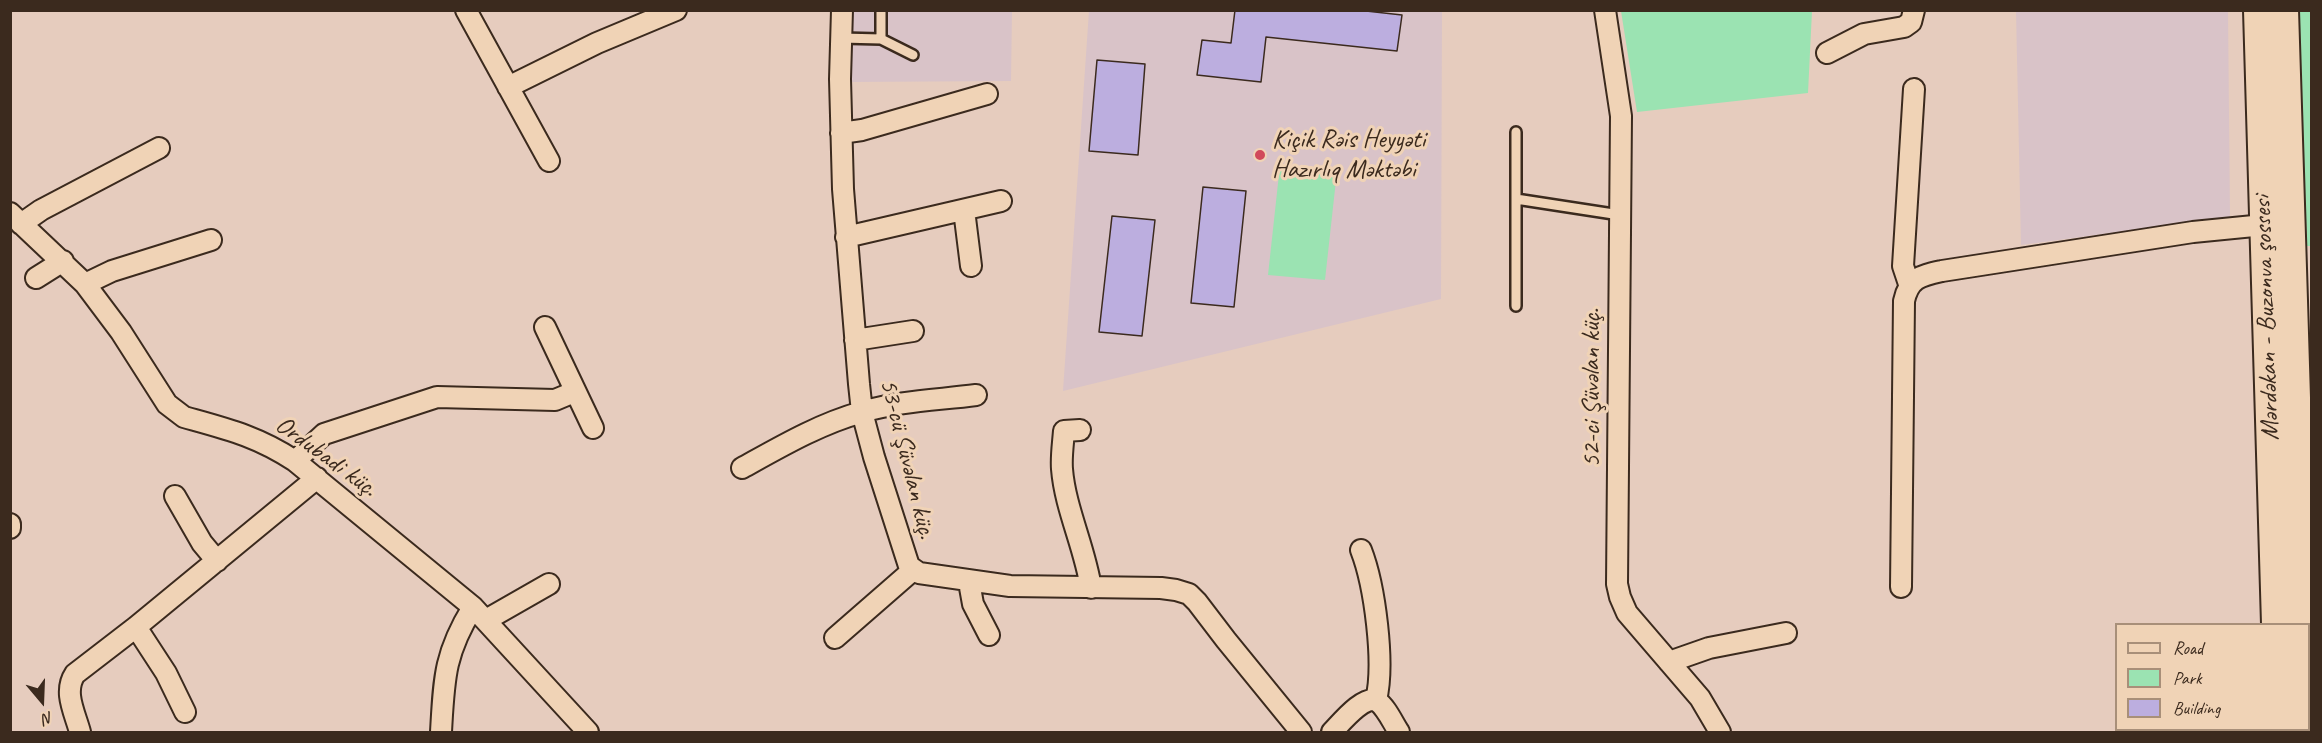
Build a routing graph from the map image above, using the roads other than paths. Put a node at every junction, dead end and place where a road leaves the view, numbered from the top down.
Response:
1 (466, 10) edge
2 (676, 10) edge
3 (842, 10) edge
4 (881, 10) edge
5 (1605, 10) edge
6 (1914, 10) edge
7 (2259, 10) edge
8 (2283, 10) edge
9 (841, 38) junction
10 (881, 39) junction
11 (1827, 53) dead end
12 (913, 55) dead end
13 (508, 87) junction
14 (1914, 90) dead end
15 (987, 94) dead end
16 (1516, 132) dead end
17 (841, 133) junction
18 (159, 148) dead end
19 (549, 161) dead end
20 (1516, 199) junction
21 (1001, 201) dead end
22 (964, 210) junction
23 (1620, 215) junction
24 (16, 218) edge
25 (2264, 225) junction
26 (846, 237) junction
27 (211, 240) dead end
28 (2301, 253) edge
29 (63, 261) junction
30 (971, 266) dead end
31 (36, 278) dead end
32 (85, 284) junction
33 (1910, 284) junction
34 (1516, 306) dead end
35 (545, 327) dead end
36 (912, 331) dead end
37 (855, 340) junction
38 (2303, 355) edge
39 (574, 392) junction
40 (976, 395) dead end
41 (862, 412) junction
42 (593, 428) dead end
43 (1080, 430) dead end
44 (295, 461) junction
45 (741, 468) dead end
46 (317, 478) junction
47 (175, 496) dead end
48 (1361, 550) dead end
49 (217, 561) junction
50 (913, 570) junction
51 (969, 582) junction
52 (549, 584) dead end
53 (1901, 587) dead end
54 (1091, 588) junction
55 (479, 614) junction
56 (2298, 623) edge
57 (2298, 623) edge
58 (136, 627) junction
59 (1786, 633) dead end
60 (989, 635) dead end
61 (835, 638) dead end
62 (1669, 662) junction
63 (1376, 700) junction
64 (185, 712) dead end
65 (80, 732) edge
66 (441, 732) edge
67 (588, 732) edge
68 (1301, 732) edge
69 (1332, 732) edge
70 (1399, 732) edge
71 (1720, 732) edge

1 - 13 street
2 - 13 street
3 - 9 street, 53-cü Şüvəlan küç.
4 - 10 lane
5 - 23 street, 52-ci Şüvəlan küç.
6 - 11 street
7 - 25 main road, Mərdəkan - Buzonva şossesi
8 - 28 main road
9 - 10 lane
9 - 17 street, 53-cü Şüvəlan küç.
10 - 12 lane
13 - 19 street
14 - 33 street
15 - 17 street
16 - 20 lane
17 - 26 street, 53-cü Şüvəlan küç.
18 - 24 street
20 - 23 lane
20 - 34 lane
21 - 22 street
22 - 26 street
22 - 30 street
23 - 62 street, 52-ci Şüvəlan küç.
24 - 29 street, Ordubadi küç.
25 - 33 street
25 - 56 main road, Mərdəkan - Buzonva şossesi
26 - 37 street, 53-cü Şüvəlan küç.
27 - 32 street
28 - 38 main road
29 - 31 street
29 - 32 street, Ordubadi küç.
32 - 44 street, Ordubadi küç.
33 - 53 street
35 - 39 street
36 - 37 street
37 - 41 street, 53-cü Şüvəlan küç.
38 - 57 main road
39 - 42 street
39 - 44 street
40 - 41 street
41 - 45 street
41 - 50 street, 53-cü Şüvəlan küç.
43 - 54 street
44 - 46 street, Ordubadi küç.
46 - 49 street
46 - 55 street, Ordubadi küç.
47 - 49 street
48 - 63 street
49 - 58 street
50 - 51 street, 53-cü Şüvəlan küç.
50 - 61 street
51 - 54 street, 53-cü Şüvəlan küç.
51 - 60 street
52 - 55 street
54 - 68 street, 53-cü Şüvəlan küç.
55 - 66 street
55 - 67 street, Ordubadi küç.
58 - 64 street
58 - 65 street
59 - 62 street
62 - 71 street, 52-ci Şüvəlan küç.
63 - 69 street
63 - 70 street

